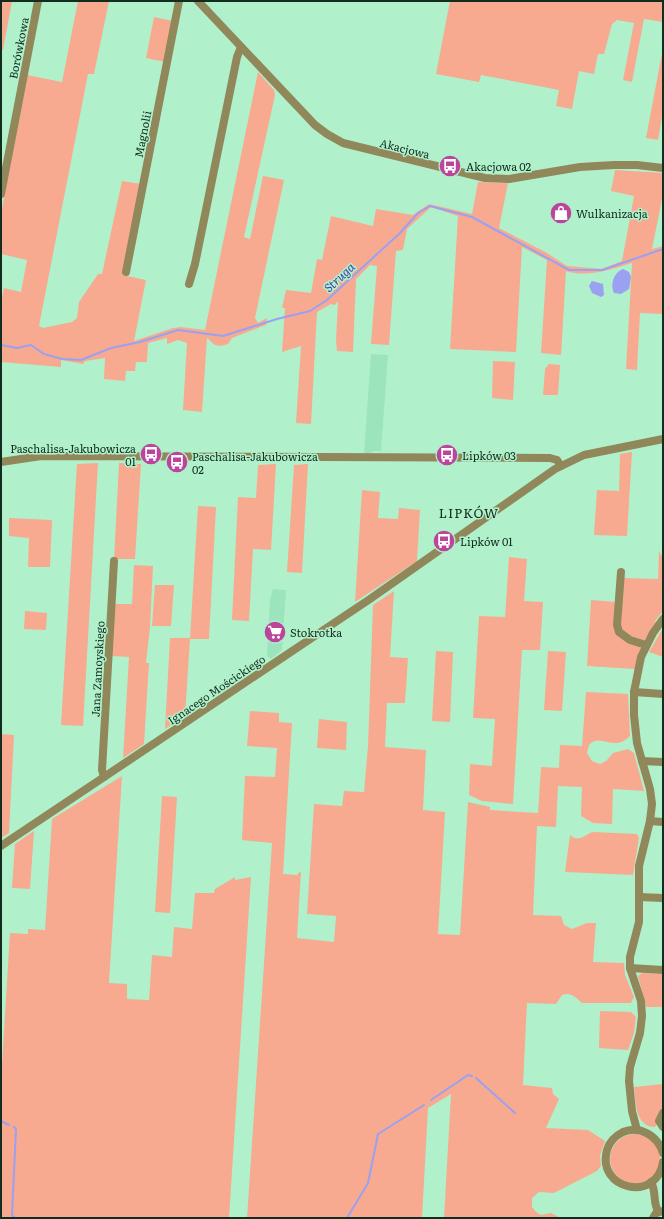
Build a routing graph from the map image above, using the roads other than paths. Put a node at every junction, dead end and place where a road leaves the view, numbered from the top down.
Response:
1 (38, 1) edge
2 (179, 1) edge
3 (198, 1) edge
4 (242, 47) junction
5 (663, 168) edge
6 (1, 194) edge
7 (126, 272) dead end
8 (189, 284) dead end
9 (663, 439) edge
10 (1, 462) edge
11 (561, 466) junction
12 (114, 561) dead end
13 (621, 572) dead end
14 (663, 619) edge
15 (646, 645) junction
16 (634, 692) junction
17 (663, 694) edge
18 (642, 761) junction
19 (663, 762) edge
20 (104, 777) junction
21 (650, 821) junction
22 (663, 822) edge
23 (1, 846) edge
24 (639, 897) junction
25 (663, 898) edge
26 (630, 968) junction
27 (663, 970) edge
28 (663, 1113) edge
29 (662, 1127) edge
30 (637, 1130) junction
31 (653, 1137) junction
32 (663, 1153) edge
33 (663, 1162) edge
34 (651, 1182) junction
35 (658, 1214) edge

1 - 6 street, Borówkowa
2 - 7 street, Magnolii
3 - 4 street, Akacjowa
4 - 5 street, Akacjowa
4 - 8 street
9 - 11 street, Ignacego Mościckiego
10 - 11 street
11 - 20 street, Ignacego Mościckiego
12 - 20 street, Jana Zamoyskiego
13 - 15 street
14 - 15 street
15 - 16 street
16 - 17 street
16 - 18 street
18 - 19 street
18 - 21 street
20 - 23 street, Ignacego Mościckiego
21 - 22 street
21 - 24 street
24 - 25 street
24 - 26 street
26 - 27 street
26 - 30 street
28 - 29 street
29 - 31 street
30 - 31 street
30 - 34 street
31 - 32 street
33 - 34 street
34 - 35 street

